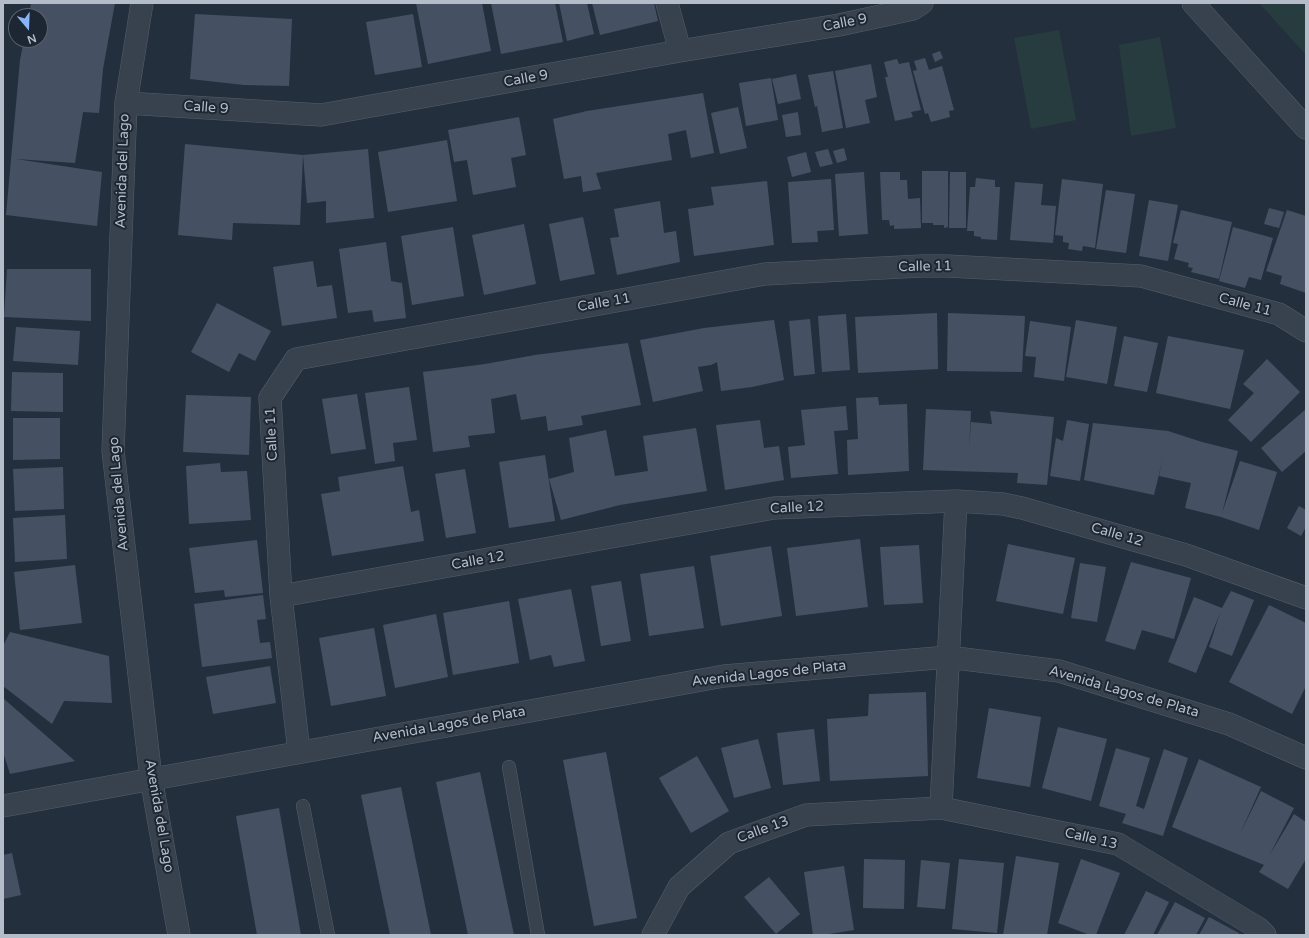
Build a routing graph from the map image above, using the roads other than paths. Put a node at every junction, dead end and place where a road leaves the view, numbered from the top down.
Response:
1 (142, 3) edge
2 (667, 3) edge
3 (922, 3) edge
4 (1193, 3) edge
5 (680, 51) junction
6 (126, 103) junction
7 (1306, 128) edge
8 (1306, 331) edge
9 (956, 501) junction
10 (281, 596) junction
11 (1306, 598) edge
12 (948, 657) junction
13 (299, 752) junction
14 (1306, 758) edge
15 (509, 767) dead end
16 (151, 778) junction
17 (3, 806) edge
18 (303, 806) dead end
19 (941, 808) junction
20 (180, 935) edge
21 (328, 935) edge
22 (538, 935) edge
23 (653, 935) edge
24 (1266, 935) edge

1 - 6 street, Avenida del Lago
2 - 5 street
3 - 5 street, Calle 9
4 - 7 street
5 - 6 street, Calle 9
6 - 16 street, Avenida del Lago
8 - 10 street, Calle 11
9 - 10 street, Calle 12
9 - 11 street, Calle 12
9 - 12 street
10 - 13 street, Calle 11
12 - 13 street, Avenida Lagos de Plata
12 - 14 street, Avenida Lagos de Plata
12 - 19 street
13 - 16 street, Avenida Lagos de Plata
15 - 22 lane
16 - 17 street, Avenida Lagos de Plata
16 - 20 street, Avenida del Lago
18 - 21 lane
19 - 23 street, Calle 13
19 - 24 street, Calle 13

